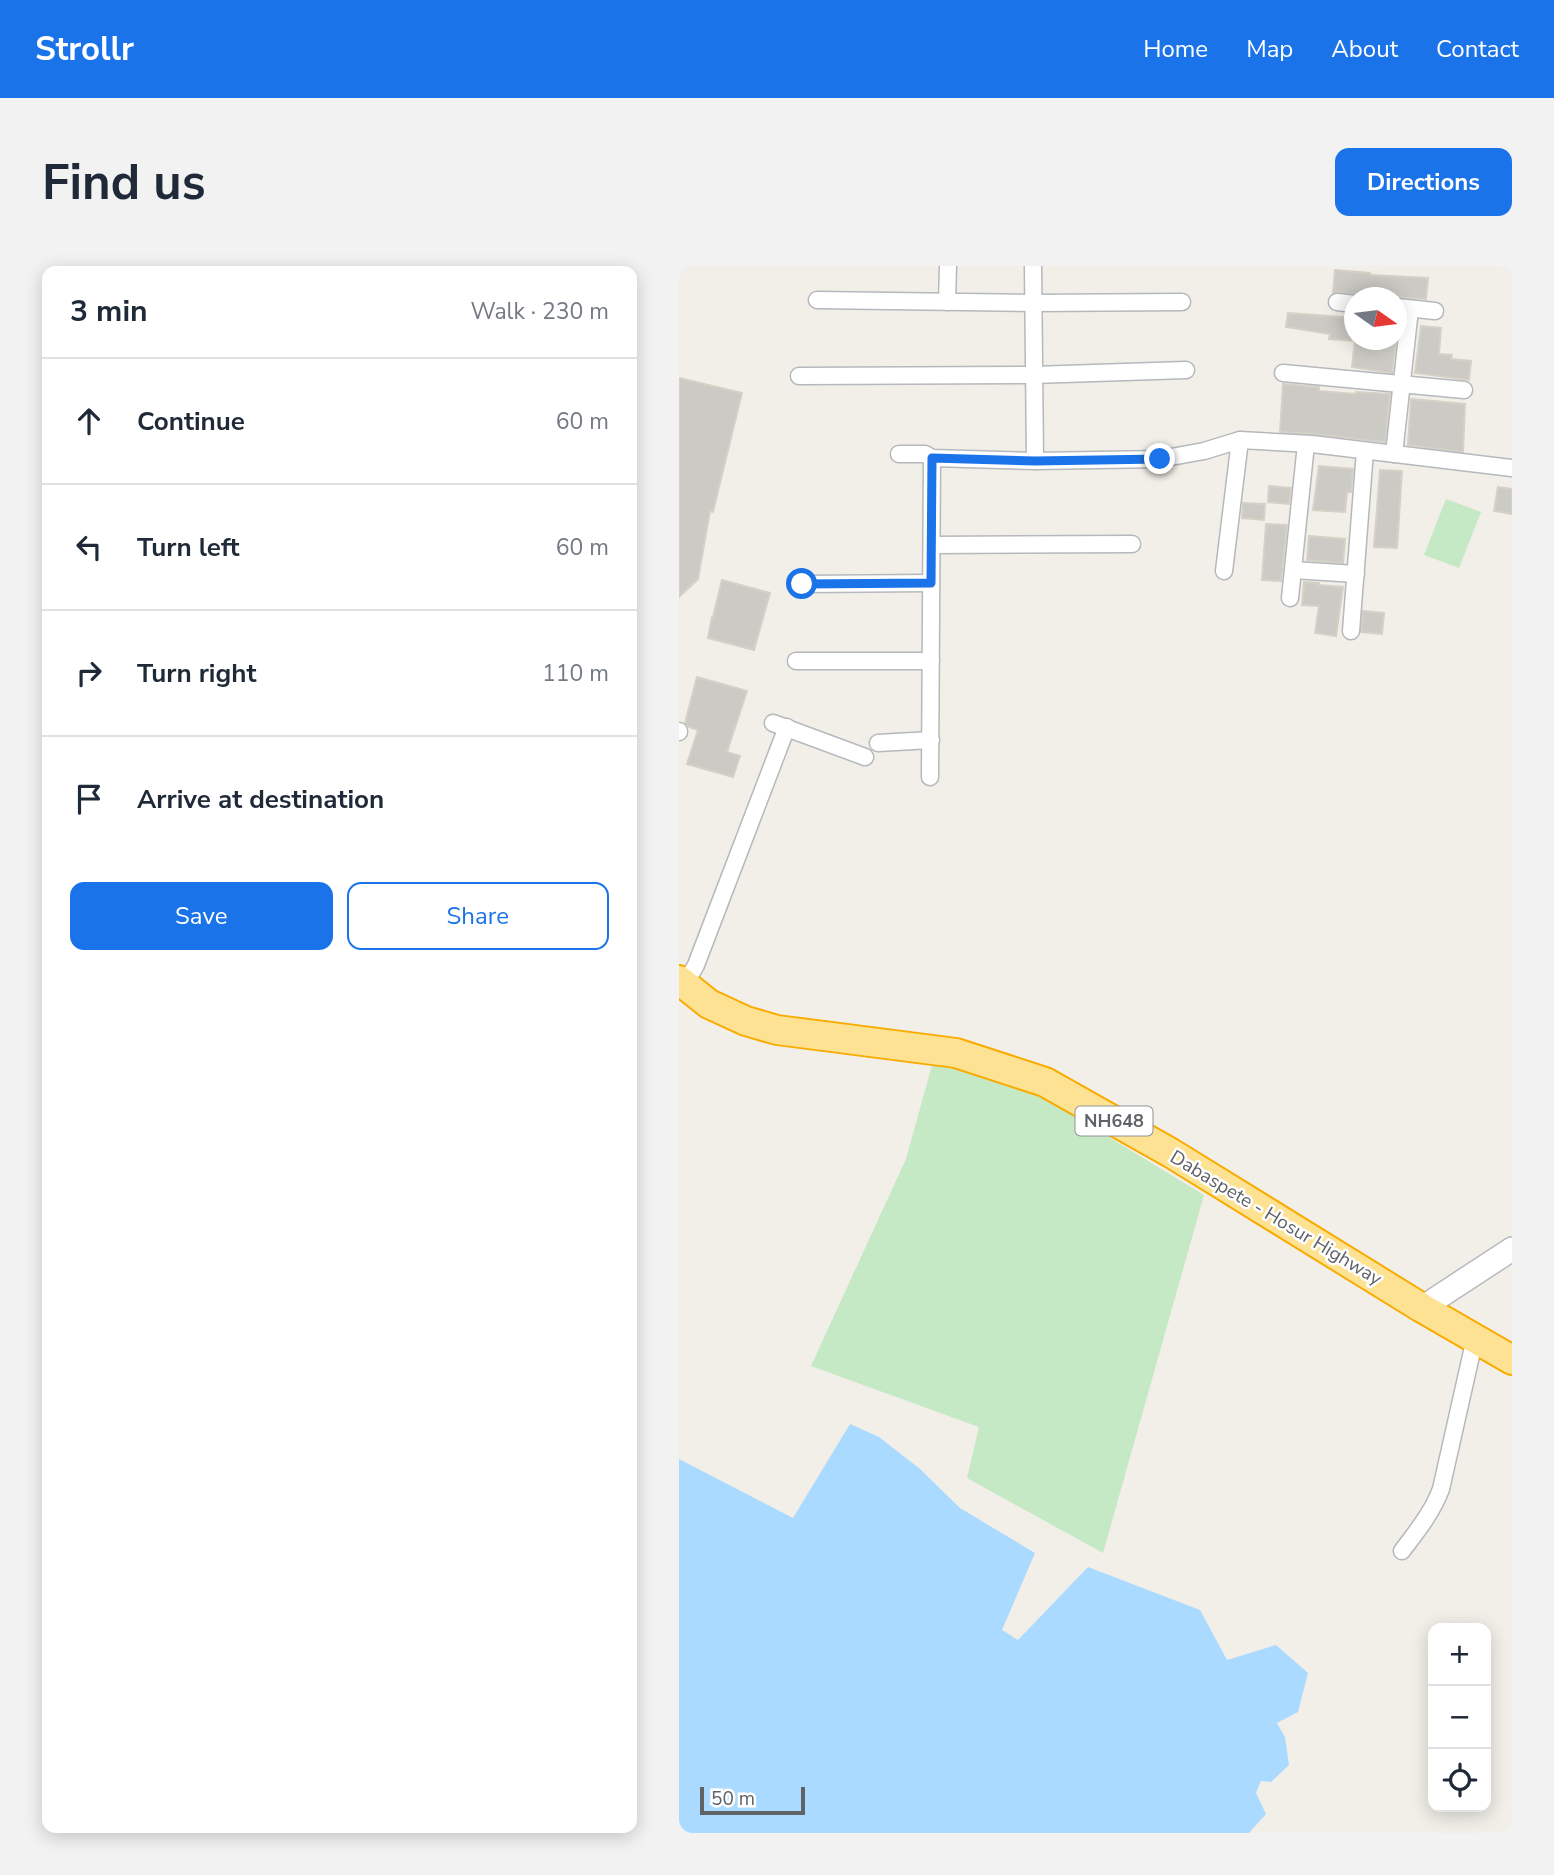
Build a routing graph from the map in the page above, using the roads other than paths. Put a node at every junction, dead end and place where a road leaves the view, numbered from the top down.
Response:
1 (948, 266) edge
2 (1033, 266) edge
3 (817, 300) dead end
4 (947, 302) junction
5 (1182, 302) dead end
6 (1337, 302) dead end
7 (1033, 303) junction
8 (1344, 303) edge
9 (1407, 308) edge
10 (1435, 311) dead end
11 (1402, 350) edge
12 (1186, 370) dead end
13 (1283, 373) dead end
14 (1034, 374) junction
15 (799, 376) dead end
16 (1402, 384) junction
17 (1464, 390) dead end
18 (1240, 440) junction
19 (1306, 444) junction
20 (1365, 451) junction
21 (899, 454) dead end
22 (1394, 454) junction
23 (932, 458) junction
24 (1035, 461) junction
25 (1512, 468) edge
26 (1132, 544) dead end
27 (932, 545) junction
28 (1293, 570) junction
29 (1224, 571) dead end
30 (1356, 574) junction
31 (931, 583) junction
32 (802, 584) dead end
33 (1290, 598) dead end
34 (1351, 631) dead end
35 (796, 661) dead end
36 (931, 661) junction
37 (930, 740) junction
38 (878, 743) dead end
39 (865, 757) dead end
40 (930, 777) dead end
41 (682, 982) edge
42 (1512, 1249) edge
43 (1422, 1308) junction
44 (1475, 1338) junction
45 (1512, 1360) edge
46 (1402, 1551) dead end

1 - 4 street
2 - 7 street
3 - 4 street
4 - 7 street
5 - 7 street
6 - 8 street
7 - 14 street
9 - 10 street
11 - 16 street
12 - 14 street
13 - 16 street
14 - 15 street
14 - 24 street
16 - 17 street
16 - 22 street
18 - 19 street
18 - 24 street
18 - 29 street
19 - 20 street
19 - 28 street
20 - 22 street
20 - 30 street
21 - 23 street
22 - 25 street
23 - 24 street
23 - 27 street
26 - 27 street
27 - 31 street
28 - 30 street
28 - 33 street
30 - 34 street
31 - 32 street
31 - 36 street
35 - 36 street
36 - 37 street
37 - 38 street
37 - 40 street
39 - 41 street
41 - 43 highway, Dabaspete - Hosur Highway / NH648
42 - 43 street
43 - 44 highway, Dabaspete - Hosur Highway / NH648
44 - 45 highway, Dabaspete - Hosur Highway / NH648
44 - 46 street

